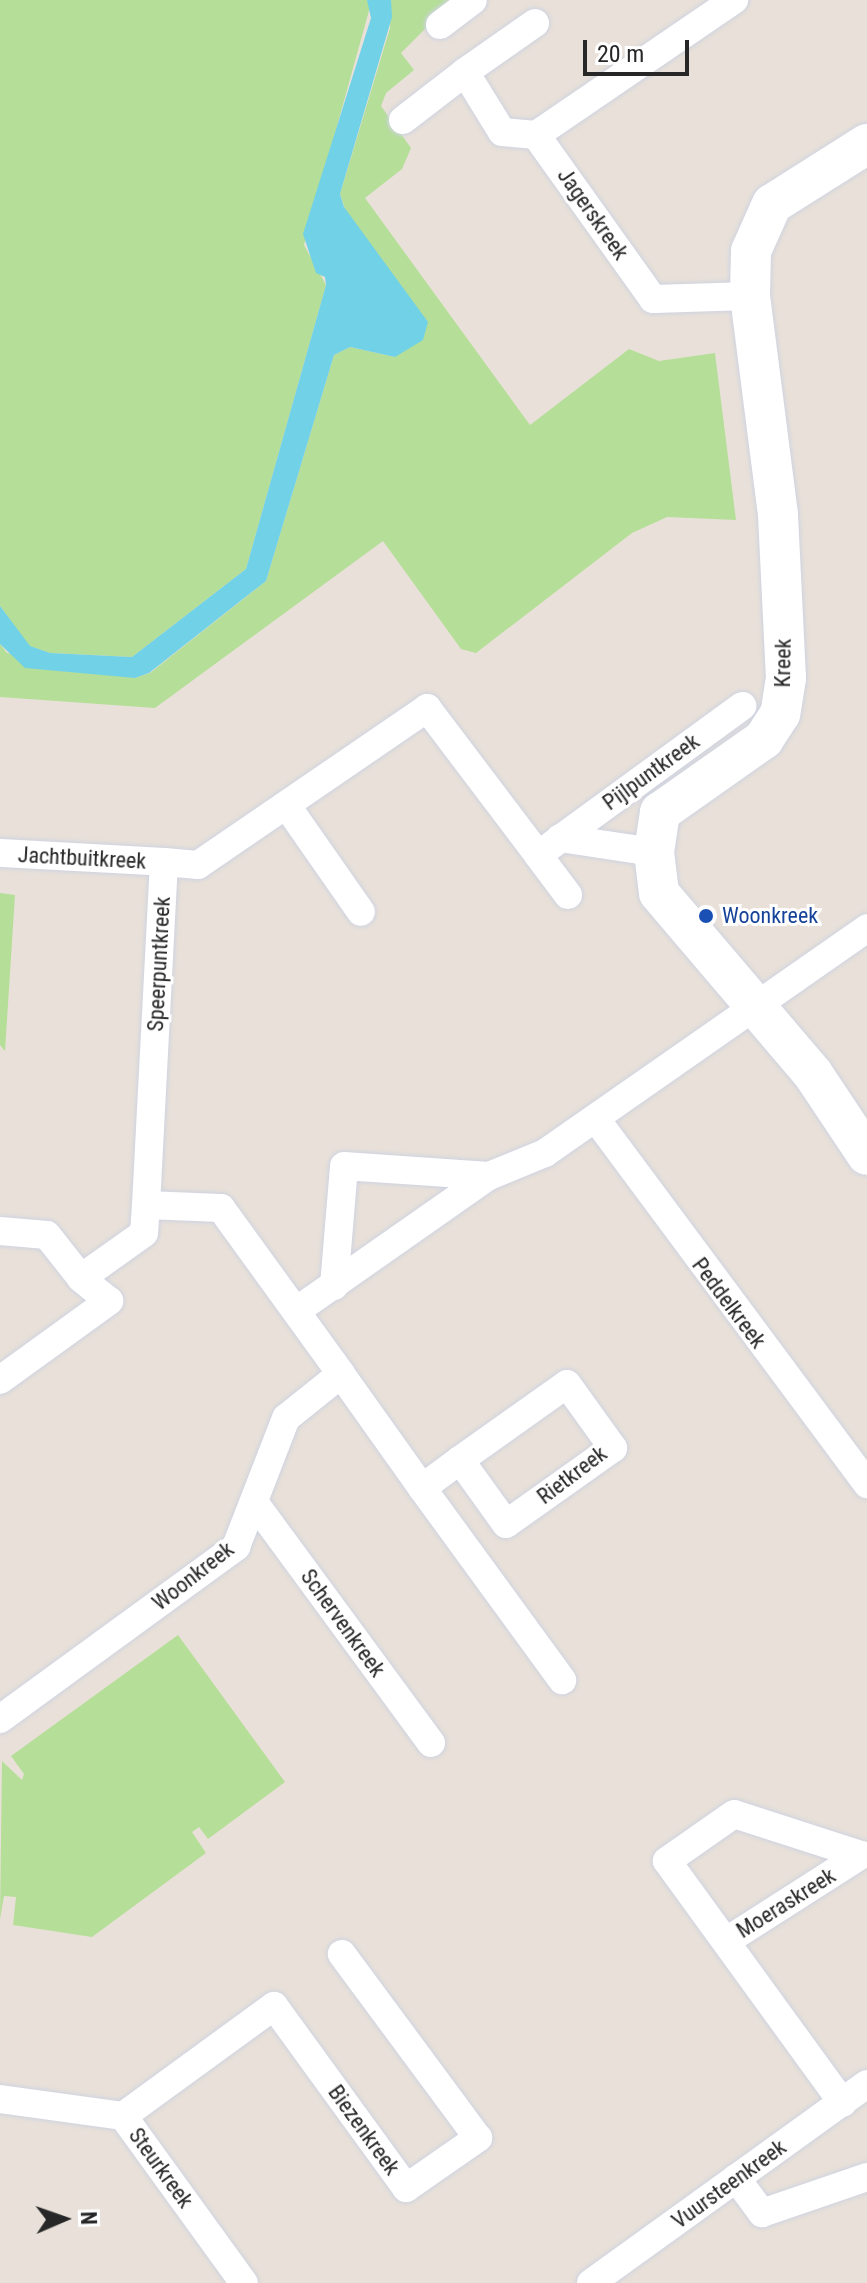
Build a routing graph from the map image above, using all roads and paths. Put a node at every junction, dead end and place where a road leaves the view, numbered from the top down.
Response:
1 (473, 0) edge
2 (734, 0) edge
3 (535, 23) dead end
4 (440, 25) dead end
5 (465, 72) junction
6 (403, 120) dead end
7 (536, 135) junction
8 (867, 144) edge
9 (750, 296) junction
10 (742, 706) dead end
11 (287, 806) junction
12 (560, 838) junction
13 (654, 852) junction
14 (0, 853) edge
15 (538, 855) junction
16 (164, 862) junction
17 (568, 895) dead end
18 (361, 912) dead end
19 (867, 928) edge
20 (752, 1008) junction
21 (596, 1119) junction
22 (867, 1155) edge
23 (489, 1176) junction
24 (146, 1205) junction
25 (0, 1231) edge
26 (81, 1278) junction
27 (334, 1286) junction
28 (296, 1311) junction
29 (341, 1374) junction
30 (0, 1380) edge
31 (460, 1460) junction
32 (867, 1484) edge
33 (422, 1488) junction
34 (254, 1502) junction
35 (562, 1680) dead end
36 (0, 1719) edge
37 (431, 1743) dead end
38 (728, 1940) junction
39 (342, 1954) dead end
40 (867, 2084) edge
41 (0, 2099) edge
42 (843, 2103) junction
43 (123, 2116) junction
44 (867, 2177) edge
45 (736, 2178) junction
46 (244, 2283) edge
47 (591, 2283) edge

1 - 4 street
2 - 7 street
3 - 5 street
5 - 6 street
5 - 7 street
7 - 9 street, Jagerskreek
8 - 9 street, Kreek
9 - 13 street, Kreek
10 - 12 street, Pijlpuntkreek
11 - 15 street
11 - 16 street
11 - 18 street
12 - 13 street, Pijlpuntkreek
12 - 15 street, Pijlpuntkreek
13 - 20 street, Kreek
14 - 16 street, Jachtbuitkreek
15 - 17 street
16 - 24 street, Speerpuntkreek
19 - 20 street
20 - 21 street
20 - 22 street, Kreek
21 - 23 street
21 - 32 street, Peddelkreek
23 - 27 street
23 - 27 street
24 - 26 street, Speerpuntkreek
24 - 28 street
25 - 26 street
26 - 30 street
27 - 28 street
28 - 29 street
29 - 33 street
29 - 34 street, Woonkreek
31 - 31 street, Rietkreek
31 - 33 street, Rietkreek
33 - 35 street
34 - 36 street, Woonkreek
34 - 37 street, Schervenkreek
38 - 38 street, Moeraskreek
38 - 42 street, Moeraskreek
39 - 43 street, Biezenkreek
40 - 42 street, Vuursteenkreek
41 - 43 street, Steurkreek
42 - 45 street, Vuursteenkreek
43 - 46 street, Steurkreek
44 - 45 street
45 - 47 street, Vuursteenkreek

